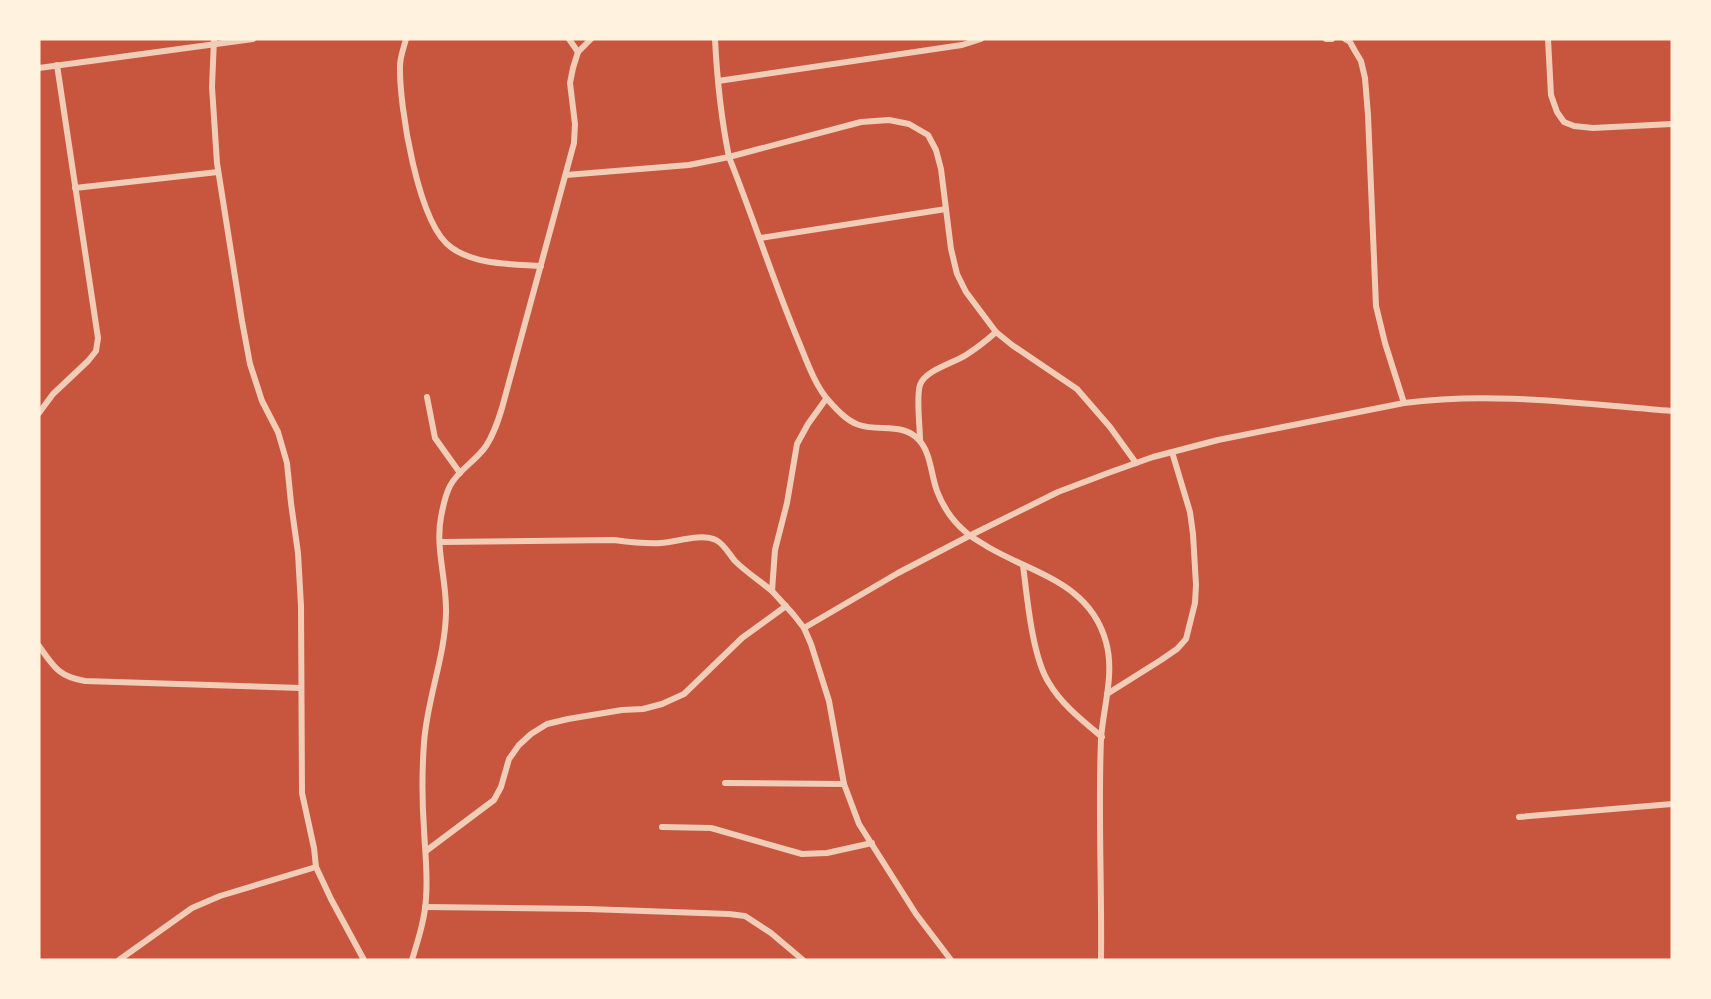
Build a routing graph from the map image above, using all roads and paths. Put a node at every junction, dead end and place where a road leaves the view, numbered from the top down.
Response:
1 (253, 39) edge
2 (406, 39) edge
3 (569, 39) edge
4 (591, 39) edge
5 (715, 39) edge
6 (981, 39) edge
7 (1326, 39) edge
8 (1332, 39) edge
9 (1345, 39) edge
10 (1548, 39) edge
11 (214, 41) edge
12 (578, 52) junction
13 (57, 65) junction
14 (39, 68) edge
15 (718, 81) junction
16 (1672, 124) edge
17 (729, 157) junction
18 (218, 172) junction
19 (566, 175) junction
20 (75, 188) junction
21 (946, 209) junction
22 (760, 238) junction
23 (541, 266) junction
24 (996, 332) junction
25 (427, 397) dead end
26 (826, 399) junction
27 (1404, 403) junction
28 (1672, 411) edge
29 (39, 413) edge
30 (920, 440) junction
31 (1172, 452) junction
32 (1136, 463) junction
33 (460, 473) junction
34 (969, 536) junction
35 (440, 542) junction
36 (1023, 565) junction
37 (772, 591) junction
38 (786, 606) junction
39 (804, 628) junction
40 (39, 646) edge
41 (301, 688) junction
42 (1107, 694) junction
43 (1102, 737) junction
44 (725, 783) dead end
45 (844, 784) junction
46 (1672, 804) edge
47 (1519, 817) dead end
48 (662, 827) dead end
49 (872, 843) junction
50 (426, 851) junction
51 (316, 867) junction
52 (425, 907) junction
53 (119, 960) edge
54 (364, 960) edge
55 (412, 960) edge
56 (803, 960) edge
57 (951, 960) edge
58 (1101, 960) edge

1 - 11 street
2 - 23 street
3 - 12 street
4 - 12 street
5 - 15 street
6 - 15 street
7 - 8 street
9 - 27 street
10 - 16 street
11 - 13 street
11 - 18 street
12 - 19 street
13 - 14 street
13 - 20 street
15 - 17 street
17 - 19 street
17 - 21 street
17 - 22 street
18 - 20 street
18 - 41 street
19 - 23 street
20 - 29 street
21 - 22 street
21 - 24 street
22 - 26 street
23 - 33 street
24 - 30 street
24 - 32 street
25 - 33 street
26 - 30 street
26 - 37 street
27 - 28 street
27 - 31 street
30 - 34 street
31 - 32 street
31 - 42 street
32 - 34 street
33 - 35 street
34 - 36 street
34 - 39 street
35 - 37 street
35 - 50 street
36 - 42 street
36 - 43 street
37 - 38 street
38 - 39 street
38 - 50 street
39 - 45 street
40 - 41 street
41 - 51 street
42 - 43 street
43 - 58 street
44 - 45 street
45 - 49 street
46 - 47 street
48 - 49 street
49 - 57 street
50 - 52 street
51 - 53 street
51 - 54 street
52 - 55 street
52 - 56 street

